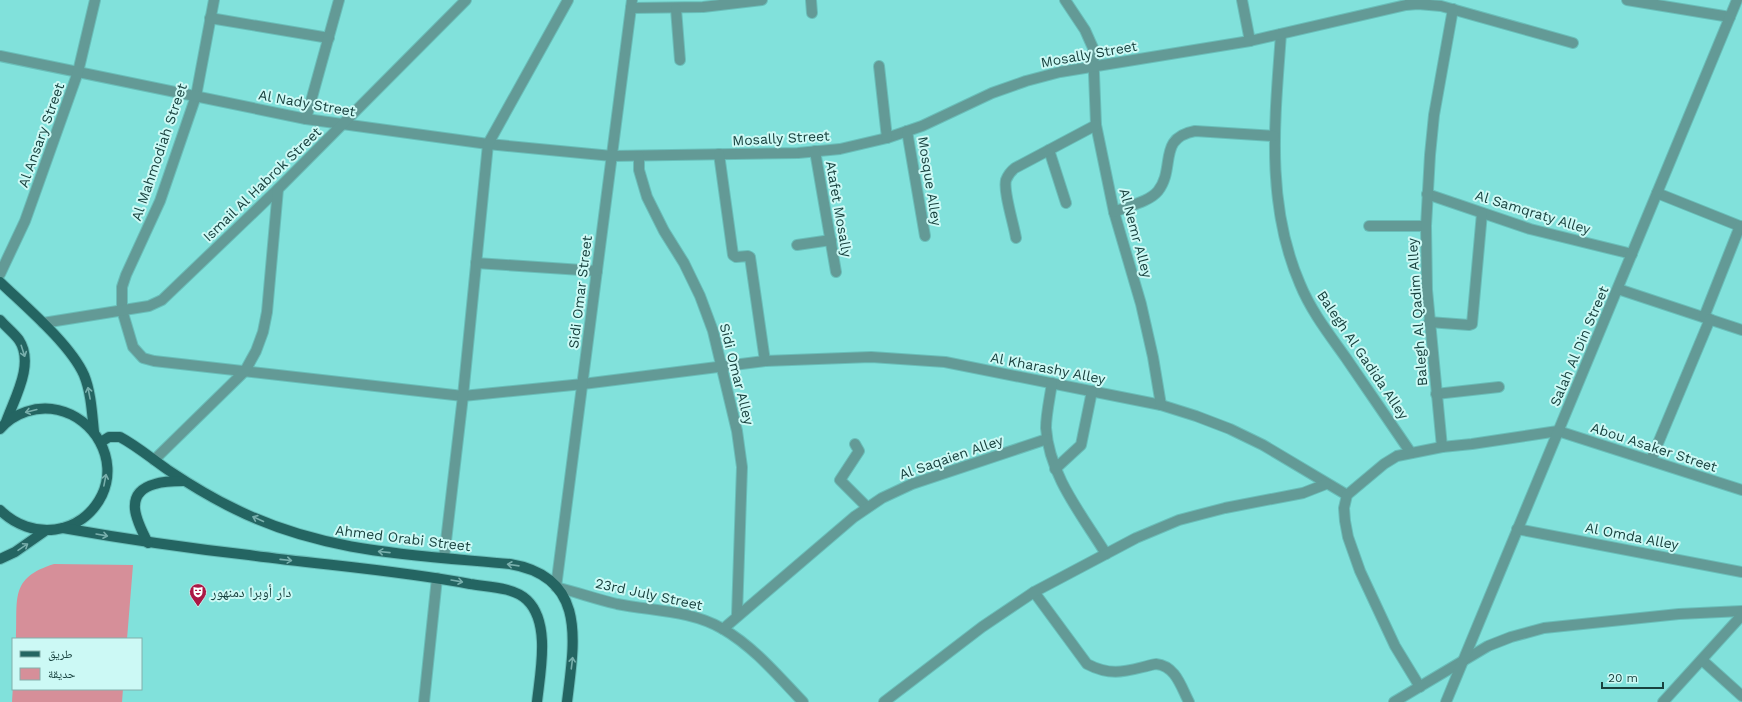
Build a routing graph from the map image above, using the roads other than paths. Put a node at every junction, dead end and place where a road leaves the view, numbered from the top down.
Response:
1 (95, 0) edge
2 (214, 0) edge
3 (339, 0) edge
4 (466, 0) edge
5 (568, 0) edge
6 (762, 0) edge
7 (810, 0) edge
8 (1242, 0) edge
9 (1627, 0) edge
10 (1067, 1) edge
11 (1738, 3) edge
12 (631, 4) edge
13 (676, 9) junction
14 (1453, 9) junction
15 (812, 13) dead end
16 (1730, 17) junction
17 (210, 18) junction
18 (1281, 34) junction
19 (329, 38) junction
20 (1250, 41) junction
21 (1573, 43) dead end
22 (0, 56) edge
23 (680, 60) dead end
24 (879, 66) dead end
25 (1095, 66) junction
26 (78, 72) junction
27 (196, 96) junction
28 (306, 119) junction
29 (343, 125) junction
30 (1096, 125) junction
31 (908, 131) junction
32 (1274, 136) junction
33 (887, 138) junction
34 (488, 144) junction
35 (1049, 150) junction
36 (815, 151) junction
37 (719, 154) junction
38 (612, 156) junction
39 (639, 156) junction
40 (278, 189) junction
41 (1657, 193) junction
42 (1427, 194) junction
43 (1066, 203) dead end
44 (1114, 212) junction
45 (1482, 213) junction
46 (1370, 226) dead end
47 (1426, 226) junction
48 (1741, 227) edge
49 (925, 236) dead end
50 (1016, 238) dead end
51 (831, 240) junction
52 (797, 245) dead end
53 (1632, 254) junction
54 (476, 263) junction
55 (597, 271) junction
56 (836, 272) dead end
57 (0, 274) edge
58 (0, 282) edge
59 (1618, 289) junction
60 (122, 310) junction
61 (1707, 318) junction
62 (0, 320) edge
63 (1429, 322) junction
64 (43, 323) junction
65 (1742, 330) edge
66 (766, 361) junction
67 (723, 367) junction
68 (245, 371) junction
69 (1052, 383) junction
70 (583, 384) junction
71 (1499, 388) dead end
72 (1092, 391) junction
73 (1436, 394) junction
74 (463, 396) junction
75 (1161, 406) junction
76 (3, 426) edge
77 (1558, 431) junction
78 (94, 432) junction
79 (1047, 439) junction
80 (101, 442) junction
81 (855, 444) dead end
82 (1442, 447) junction
83 (1411, 453) junction
84 (154, 460) junction
85 (1651, 460) junction
86 (1055, 469) junction
87 (184, 480) junction
88 (1326, 484) junction
89 (1742, 490) edge
90 (1347, 495) junction
91 (867, 507) junction
92 (0, 510) edge
93 (63, 528) junction
94 (1517, 529) junction
95 (45, 531) junction
96 (148, 543) junction
97 (1106, 554) junction
98 (444, 558) junction
99 (0, 559) edge
100 (1742, 572) edge
101 (437, 578) junction
102 (556, 587) junction
103 (1034, 592) junction
104 (1742, 611) edge
105 (737, 615) junction
106 (1742, 615) edge
107 (723, 629) junction
108 (1702, 660) junction
109 (1462, 662) junction
110 (1420, 687) junction
111 (1741, 693) edge
112 (424, 702) edge
113 (537, 702) edge
114 (567, 702) edge
115 (803, 702) edge
116 (884, 702) edge
117 (1189, 702) edge
118 (1394, 702) edge
119 (1446, 702) edge
120 (1663, 702) edge

1 - 26 street, Al Ansary Street
2 - 17 street, Al Mahmodiah Street
3 - 19 street
4 - 29 street, Ismail Al Habrok Street
5 - 34 street
6 - 13 street
7 - 15 street
8 - 20 street
9 - 16 street
10 - 25 street, Al Nemr Alley
11 - 16 street, Salah Al Din Street
12 - 13 street
12 - 38 street, Sidi Omar Street
13 - 23 street
14 - 18 street, Mosally Street
14 - 21 street, Mosally Street
14 - 42 street, Balegh Al Qadim Alley
16 - 41 street, Salah Al Din Street
17 - 19 street
17 - 27 street, Al Mahmodiah Street
18 - 20 street, Mosally Street
18 - 32 street, Balegh Al Gadida Alley
19 - 28 street
20 - 25 street, Mosally Street
22 - 26 street, Al Nady Street
24 - 33 street
25 - 30 street, Al Nemr Alley
25 - 31 street, Mosally Street
26 - 27 street, Al Nady Street
26 - 57 street, Al Ansary Street
27 - 28 street, Al Nady Street
27 - 60 street, Al Mahmodiah Street
28 - 29 street, Al Nady Street
29 - 34 street, Al Nady Street
29 - 40 street, Ismail Al Habrok Street
30 - 35 street
30 - 44 street, Al Nemr Alley
31 - 33 street, Mosally Street
31 - 49 street, Mosque Alley
32 - 44 street
32 - 83 street, Balegh Al Gadida Alley
33 - 36 street, Mosally Street
34 - 38 street, Al Nady Street
34 - 54 street
35 - 43 street
35 - 50 street
36 - 37 street, Mosally Street
36 - 51 street, Atafet Mosally
37 - 39 street, Mosally Street
37 - 66 street
38 - 39 street, Mosally Street
38 - 55 street, Sidi Omar Street
39 - 67 street, Sidi Omar Alley
40 - 60 street, Ismail Al Habrok Street
40 - 68 street
41 - 48 street
41 - 53 street, Salah Al Din Street
42 - 45 street, Al Samqraty Alley
42 - 47 street, Balegh Al Qadim Alley
44 - 75 street, Al Nemr Alley
45 - 53 street, Al Samqraty Alley
45 - 63 street
46 - 47 street
47 - 63 street, Balegh Al Qadim Alley
48 - 61 street
51 - 52 street
51 - 56 street, Atafet Mosally
53 - 59 street, Salah Al Din Street
54 - 55 street
54 - 74 street
55 - 70 street, Sidi Omar Street
58 - 64 main road
59 - 61 street
59 - 77 street, Salah Al Din Street
60 - 64 street, Ismail Al Habrok Street
60 - 68 street, Al Mahmodiah Street
61 - 65 street
61 - 85 street
62 -> 76 main road
63 - 73 street, Balegh Al Qadim Alley
78 -> 64 main road
66 - 67 street, Al Kharashy Alley
66 - 69 street, Al Kharashy Alley
67 - 70 street, Al Kharashy Alley
67 - 105 street, Sidi Omar Alley
68 - 74 street, Al Mahmodiah Street
68 - 84 street
69 - 72 street, Al Kharashy Alley
69 - 79 street
70 - 74 street, Al Kharashy Alley
70 - 102 street, Sidi Omar Street
71 - 73 street
72 - 75 street, Al Kharashy Alley
72 - 86 street
73 - 82 street, Balegh Al Qadim Alley
74 - 98 street
75 - 88 street, Al Kharashy Alley
78 -> 76 main road
77 - 82 street
77 - 85 street, Abou Asaker Street
77 - 94 street, Salah Al Din Street
78 - 80 main road
79 - 86 street
79 - 91 street, Al Saqaien Alley
80 - 84 main road, Ahmed Orabi Street
93 -> 80 main road
81 - 91 street
82 - 83 street
83 - 90 street
84 - 87 main road, Ahmed Orabi Street
85 - 89 street, Abou Asaker Street
86 - 97 street
87 - 96 main road
98 -> 87 main road, Ahmed Orabi Street
88 - 90 street, Al Kharashy Alley
88 - 97 street
90 - 110 street
91 - 105 street, Al Saqaien Alley
92 - 95 main road
93 - 95 main road
93 -> 96 main road
94 - 100 street, Al Omda Alley
94 - 109 street, Salah Al Din Street
99 -> 95 main road
96 -> 101 main road
97 - 103 street
102 -> 98 main road, Ahmed Orabi Street
101 - 112 street
101 -> 113 main road
102 - 107 street, 23rd July Street
114 -> 102 main road, Ahmed Orabi Street
103 - 116 street
103 - 117 street
104 - 109 street
105 - 107 street, Al Saqaien Alley
106 - 108 street
107 - 115 street, 23rd July Street
108 - 111 street
108 - 120 street
109 - 110 street
109 - 119 street, Salah Al Din Street
110 - 118 street

